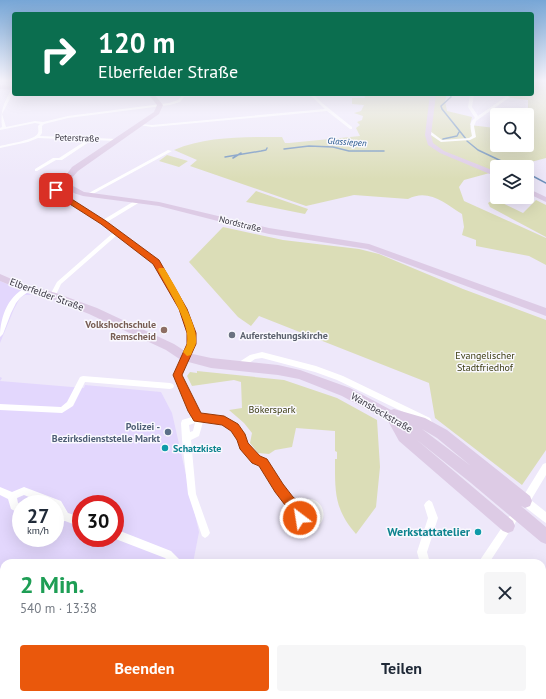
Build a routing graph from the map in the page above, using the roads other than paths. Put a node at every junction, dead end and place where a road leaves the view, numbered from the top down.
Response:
1 (0, 114) edge
2 (94, 114) edge
3 (156, 114) edge
4 (286, 114) edge
5 (332, 114) edge
6 (431, 114) edge
7 (474, 114) edge
8 (483, 114) edge
9 (477, 118) junction
10 (43, 123) junction
11 (141, 125) junction
12 (351, 128) dead end
13 (2, 129) edge
14 (429, 132) junction
15 (37, 137) junction
16 (93, 138) junction
17 (117, 140) junction
18 (0, 147) edge
19 (170, 151) dead end
20 (37, 170) dead end
21 (490, 172) edge
22 (71, 173) junction
23 (89, 194) junction
24 (534, 194) edge
25 (546, 200) edge
26 (138, 201) junction
27 (103, 222) junction
28 (117, 232) junction
29 (0, 277) edge
30 (30, 288) junction
31 (53, 295) junction
32 (546, 312) edge
33 (0, 334) edge
34 (185, 357) junction
35 (239, 366) junction
36 (170, 386) dead end
37 (0, 407) edge
38 (389, 414) junction
39 (198, 418) junction
40 (429, 427) junction
41 (186, 439) junction
42 (546, 467) edge
43 (0, 491) edge
44 (14, 495) edge
45 (34, 495) edge
46 (12, 496) edge
47 (524, 502) junction
48 (429, 505) dead end
49 (299, 510) dead end
50 (65, 516) edge
51 (546, 518) edge
52 (72, 519) edge
53 (509, 524) junction
54 (206, 533) dead end
55 (124, 537) edge
56 (546, 538) edge
57 (173, 559) edge
58 (424, 559) edge
59 (485, 559) edge

1 - 13 street
2 - 10 street
3 - 11 main road
4 - 11 street
5 - 12 street
6 - 14 main road
7 - 9 street
8 - 9 street
9 - 14 street
10 - 13 street
10 - 15 street, Peterstraße
11 - 17 main road
14 - 21 main road
15 - 16 street, Peterstraße
15 - 18 street, Peterstraße
16 - 17 street, Peterstraße
16 - 20 street
17 - 22 main road
19 - 23 street
22 - 23 main road, Nordstraße
22 - 27 street
23 - 26 main road, Nordstraße
24 - 25 main road
26 - 27 street
26 - 32 main road, Nordstraße
27 - 28 street
28 - 31 street
28 - 34 street
29 - 30 main road, Elberfelder Straße
30 - 31 main road, Elberfelder Straße
30 - 33 street
31 - 34 main road, Elberfelder Straße
34 - 35 main road, Wansbeckstraße
34 - 39 street
35 - 38 main road, Wansbeckstraße
35 - 40 street
36 - 37 street
38 - 40 main road
38 - 53 main road
38 - 56 main road, Wansbeckstraße
39 - 41 street
39 - 41 street
39 - 49 street
40 - 47 main road
41 - 54 street
42 - 47 street
43 - 46 street
44 - 45 street
47 - 51 street
47 - 53 street
48 - 58 street
50 - 52 street
53 - 59 street
55 - 57 street

